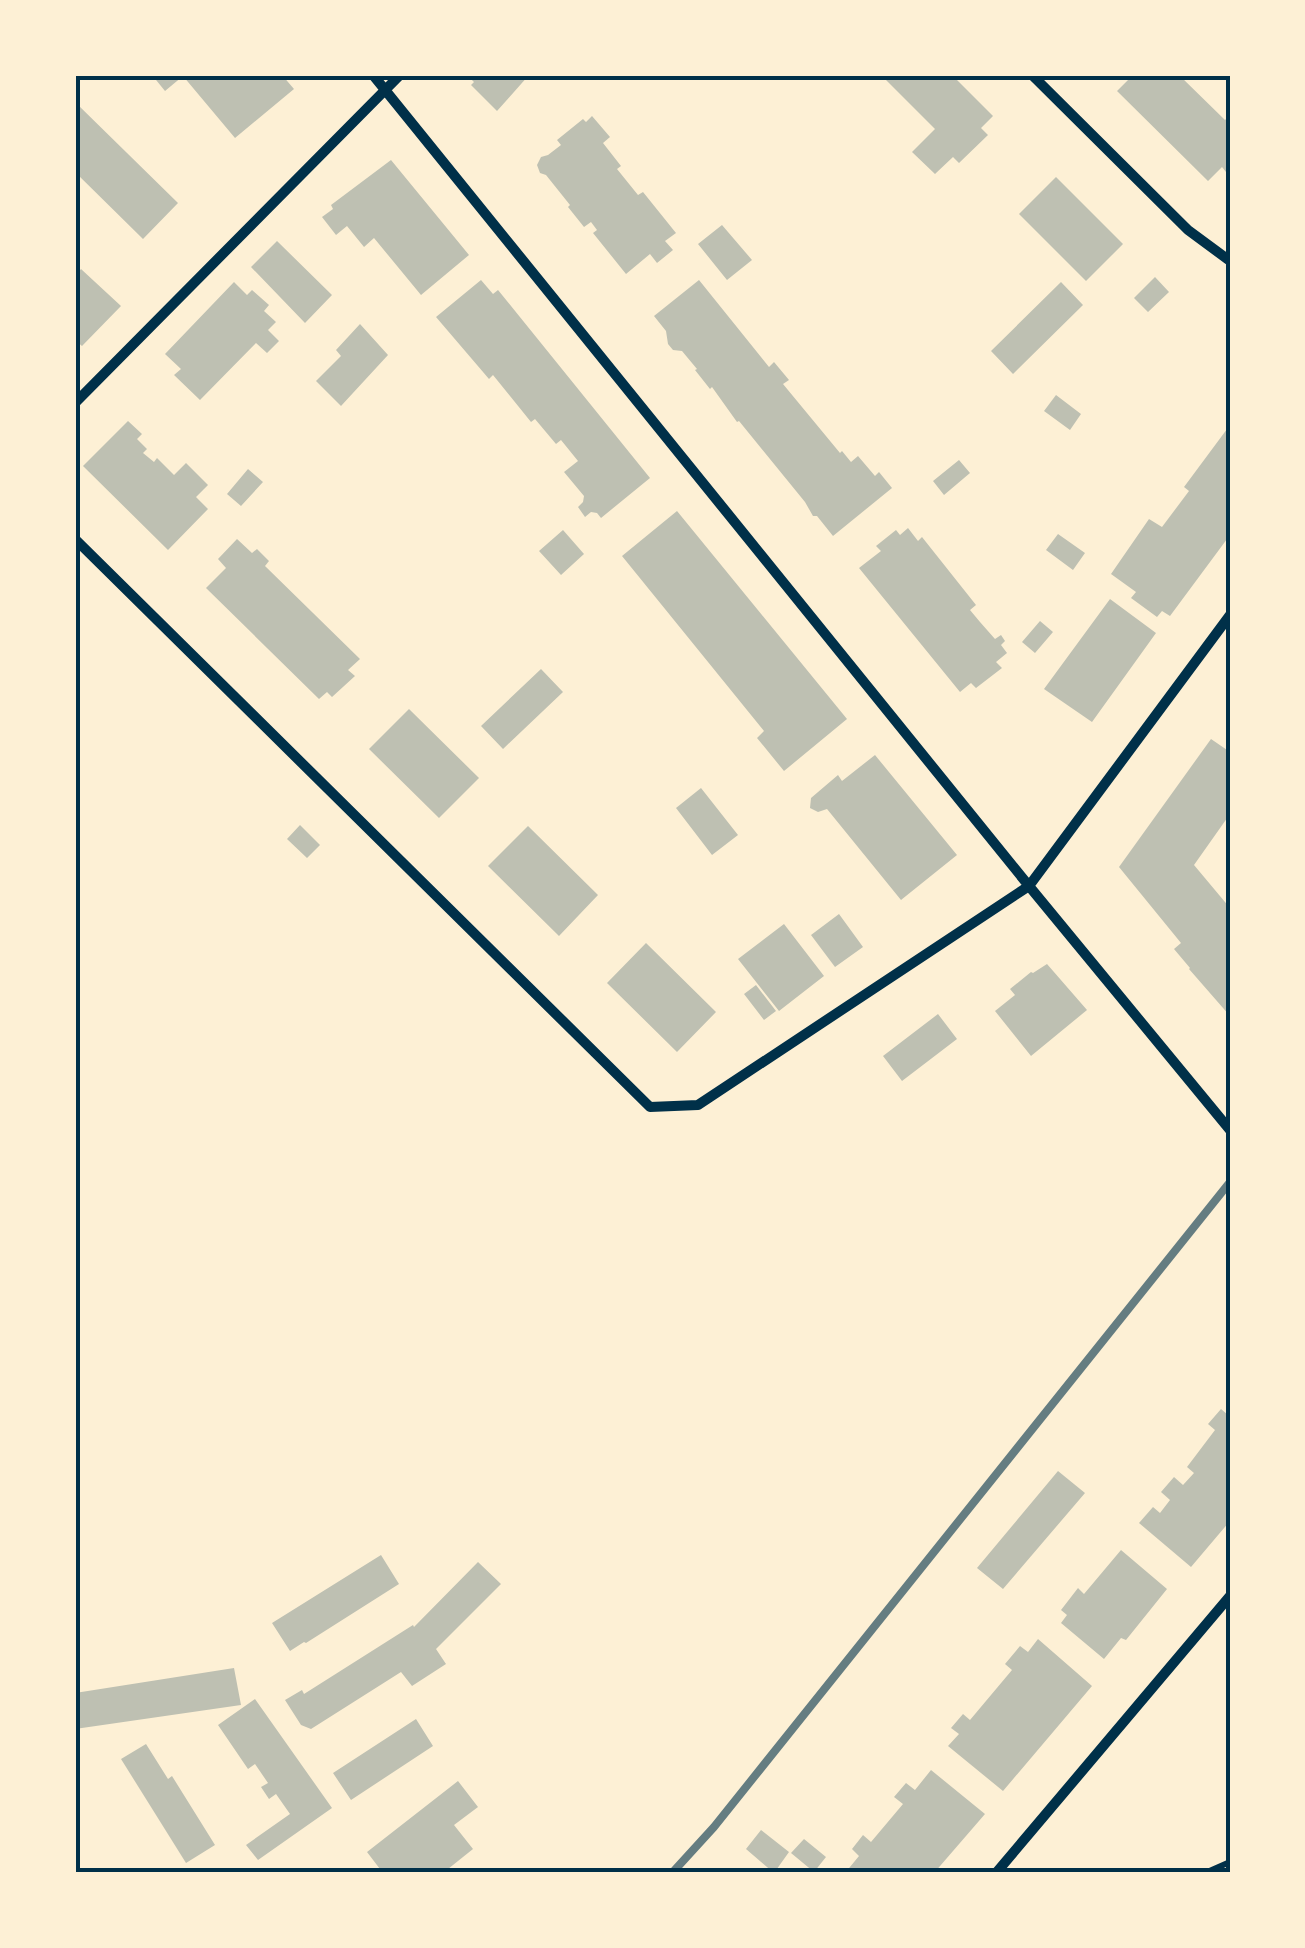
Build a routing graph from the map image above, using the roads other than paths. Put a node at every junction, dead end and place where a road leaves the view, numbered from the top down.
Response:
1 (373, 75) edge
2 (400, 75) edge
3 (1032, 75) edge
4 (386, 90) junction
5 (1230, 261) edge
6 (75, 403) edge
7 (75, 539) edge
8 (1230, 615) edge
9 (1029, 886) junction
10 (1230, 1130) edge
11 (1230, 1596) edge
12 (996, 1873) edge

1 - 4 street
2 - 4 street
3 - 5 street
4 - 6 street
4 - 9 street
7 - 9 street
8 - 9 street
9 - 10 street
11 - 12 street

